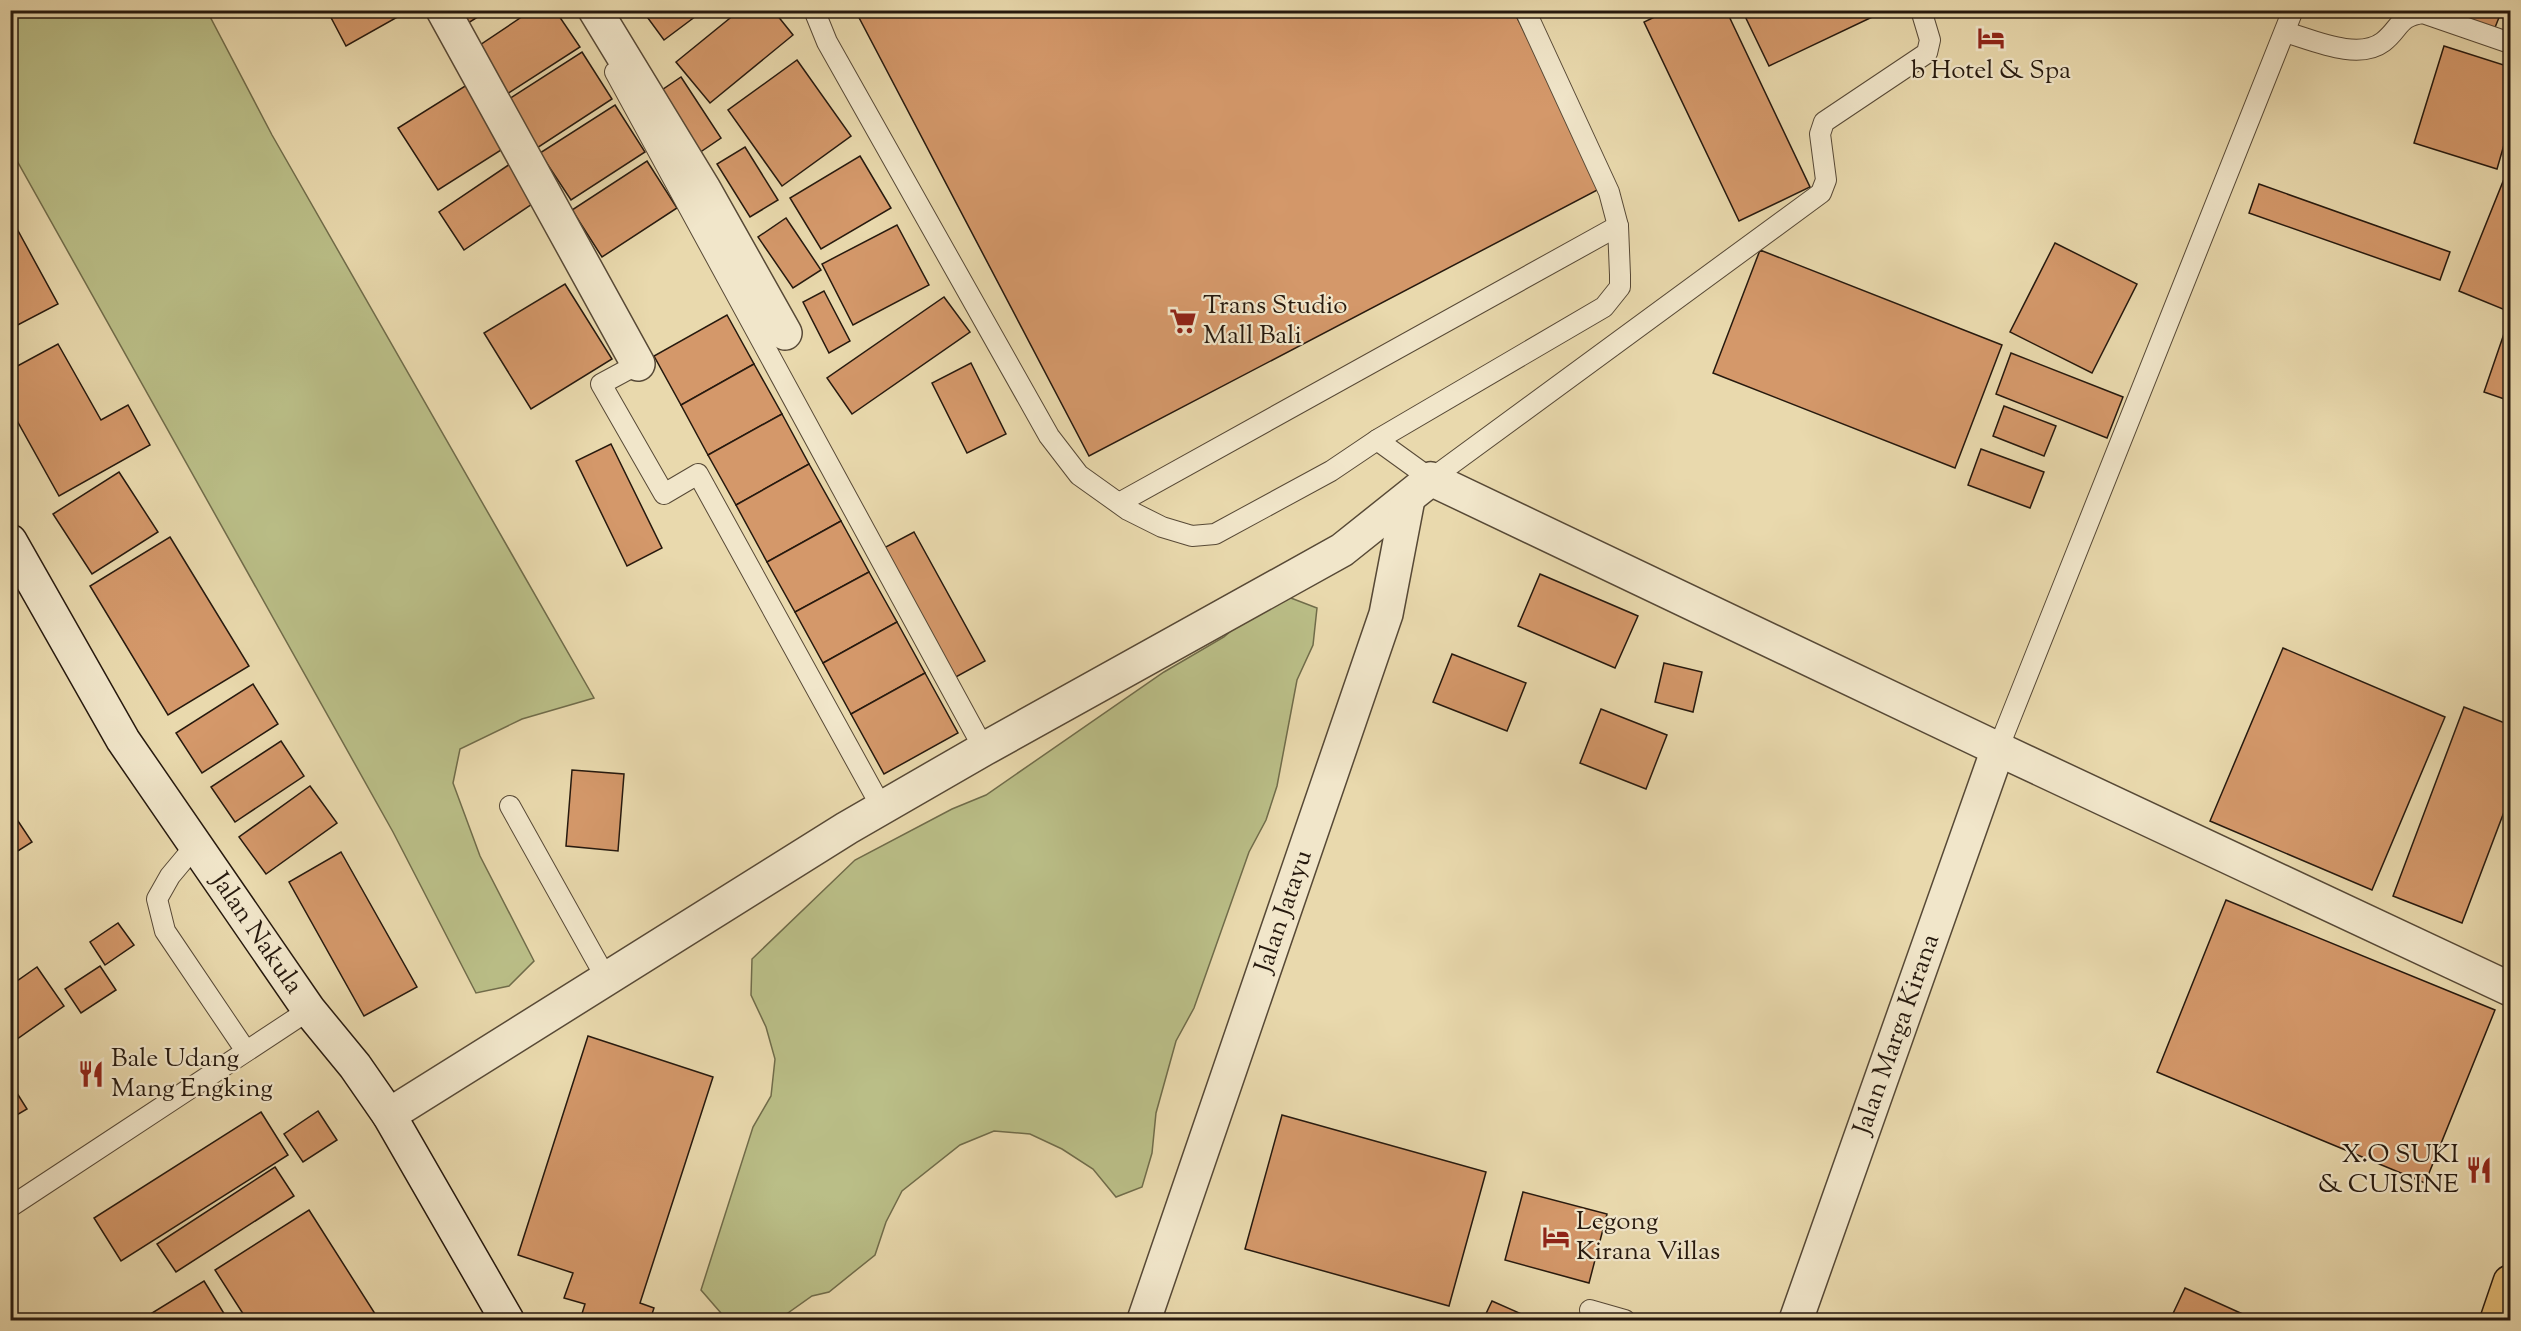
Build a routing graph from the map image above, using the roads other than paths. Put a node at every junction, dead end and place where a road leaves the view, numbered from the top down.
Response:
1 (443, 10) edge
2 (595, 10) edge
3 (814, 10) edge
4 (1525, 10) edge
5 (1921, 10) edge
6 (2293, 10) edge
7 (2285, 32) junction
8 (2511, 43) edge
9 (624, 57) junction
10 (1618, 226) junction
11 (785, 333) dead end
12 (638, 364) joint
13 (1377, 440) junction
14 (1420, 489) junction
15 (1119, 503) junction
16 (10, 541) edge
17 (984, 749) junction
18 (1998, 749) junction
19 (510, 806) dead end
20 (882, 808) junction
21 (195, 846) junction
22 (606, 978) junction
23 (2511, 989) edge
24 (309, 1010) junction
25 (246, 1051) junction
26 (389, 1114) junction
27 (10, 1207) edge
28 (2511, 1282) edge
29 (1590, 1310) dead end
30 (507, 1320) edge
31 (1144, 1320) edge
32 (1624, 1320) edge
33 (1796, 1320) edge
34 (2497, 1320) edge

1 - 12 street
2 - 9 street
3 - 15 lane
4 - 10 lane
5 - 14 lane
6 - 7 lane
7 - 8 lane
7 - 18 lane
9 - 11 street
9 - 17 lane
10 - 13 lane
10 - 15 lane
12 - 20 lane
13 - 14 lane
13 - 15 lane
14 - 17 street
14 - 18 street
14 - 31 street, Jalan Jatayu
16 - 21 street, Jalan Nakula
17 - 20 street
18 - 23 street
18 - 33 street, Jalan Marga Kirana
19 - 22 lane
20 - 22 street
21 - 24 street, Jalan Nakula
21 - 25 lane
22 - 26 street
24 - 25 lane
24 - 26 street, Jalan Nakula
25 - 27 lane
26 - 30 street, Jalan Nakula
28 - 34 highway
29 - 32 lane

